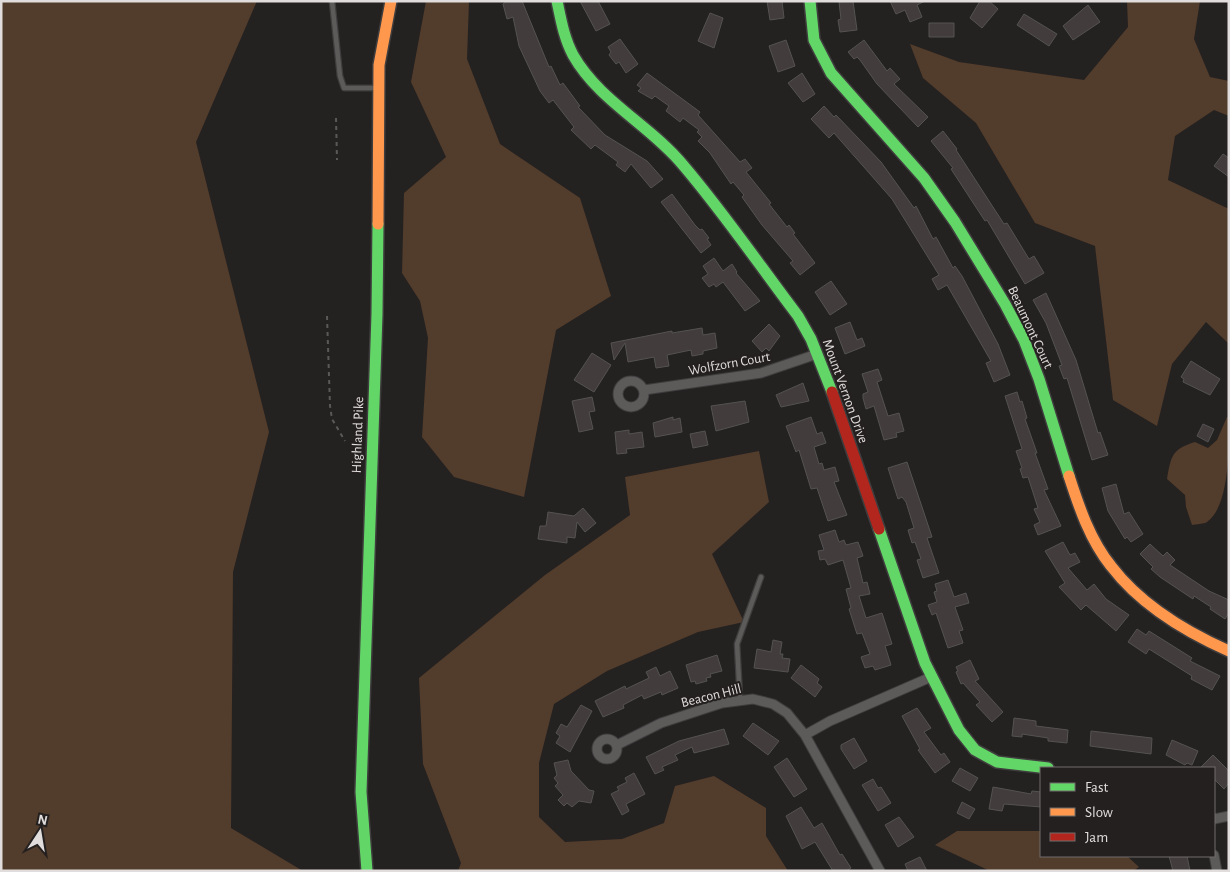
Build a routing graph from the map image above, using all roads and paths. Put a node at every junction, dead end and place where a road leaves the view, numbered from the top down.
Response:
1 (332, 1) edge
2 (391, 1) edge
3 (557, 1) edge
4 (810, 1) edge
5 (379, 88) junction
6 (336, 118) dead end
7 (337, 160) dead end
8 (327, 316) dead end
9 (817, 354) junction
10 (644, 390) dead end
11 (345, 441) dead end
12 (761, 576) dead end
13 (1229, 651) edge
14 (931, 677) junction
15 (740, 699) junction
16 (804, 735) junction
17 (617, 744) dead end
18 (1040, 767) edge
19 (1229, 816) edge
20 (1215, 819) edge
21 (1214, 857) edge
22 (367, 871) edge
23 (880, 871) edge
24 (1217, 871) edge

1 - 5 lane
2 - 5 street, Highland Pike
3 - 9 street, Mount Vernon Drive
4 - 13 street, Beaumont Court
5 - 22 street, Highland Pike
6 - 7 path
8 - 11 path
9 - 10 street, Wolfzorn Court
9 - 14 street, Mount Vernon Drive
12 - 15 lane
14 - 16 street
14 - 18 street, Mount Vernon Drive
15 - 16 street, Beacon Hill
15 - 17 street, Beacon Hill
16 - 23 street, Beacon Hill
19 - 20 street
21 - 24 street

